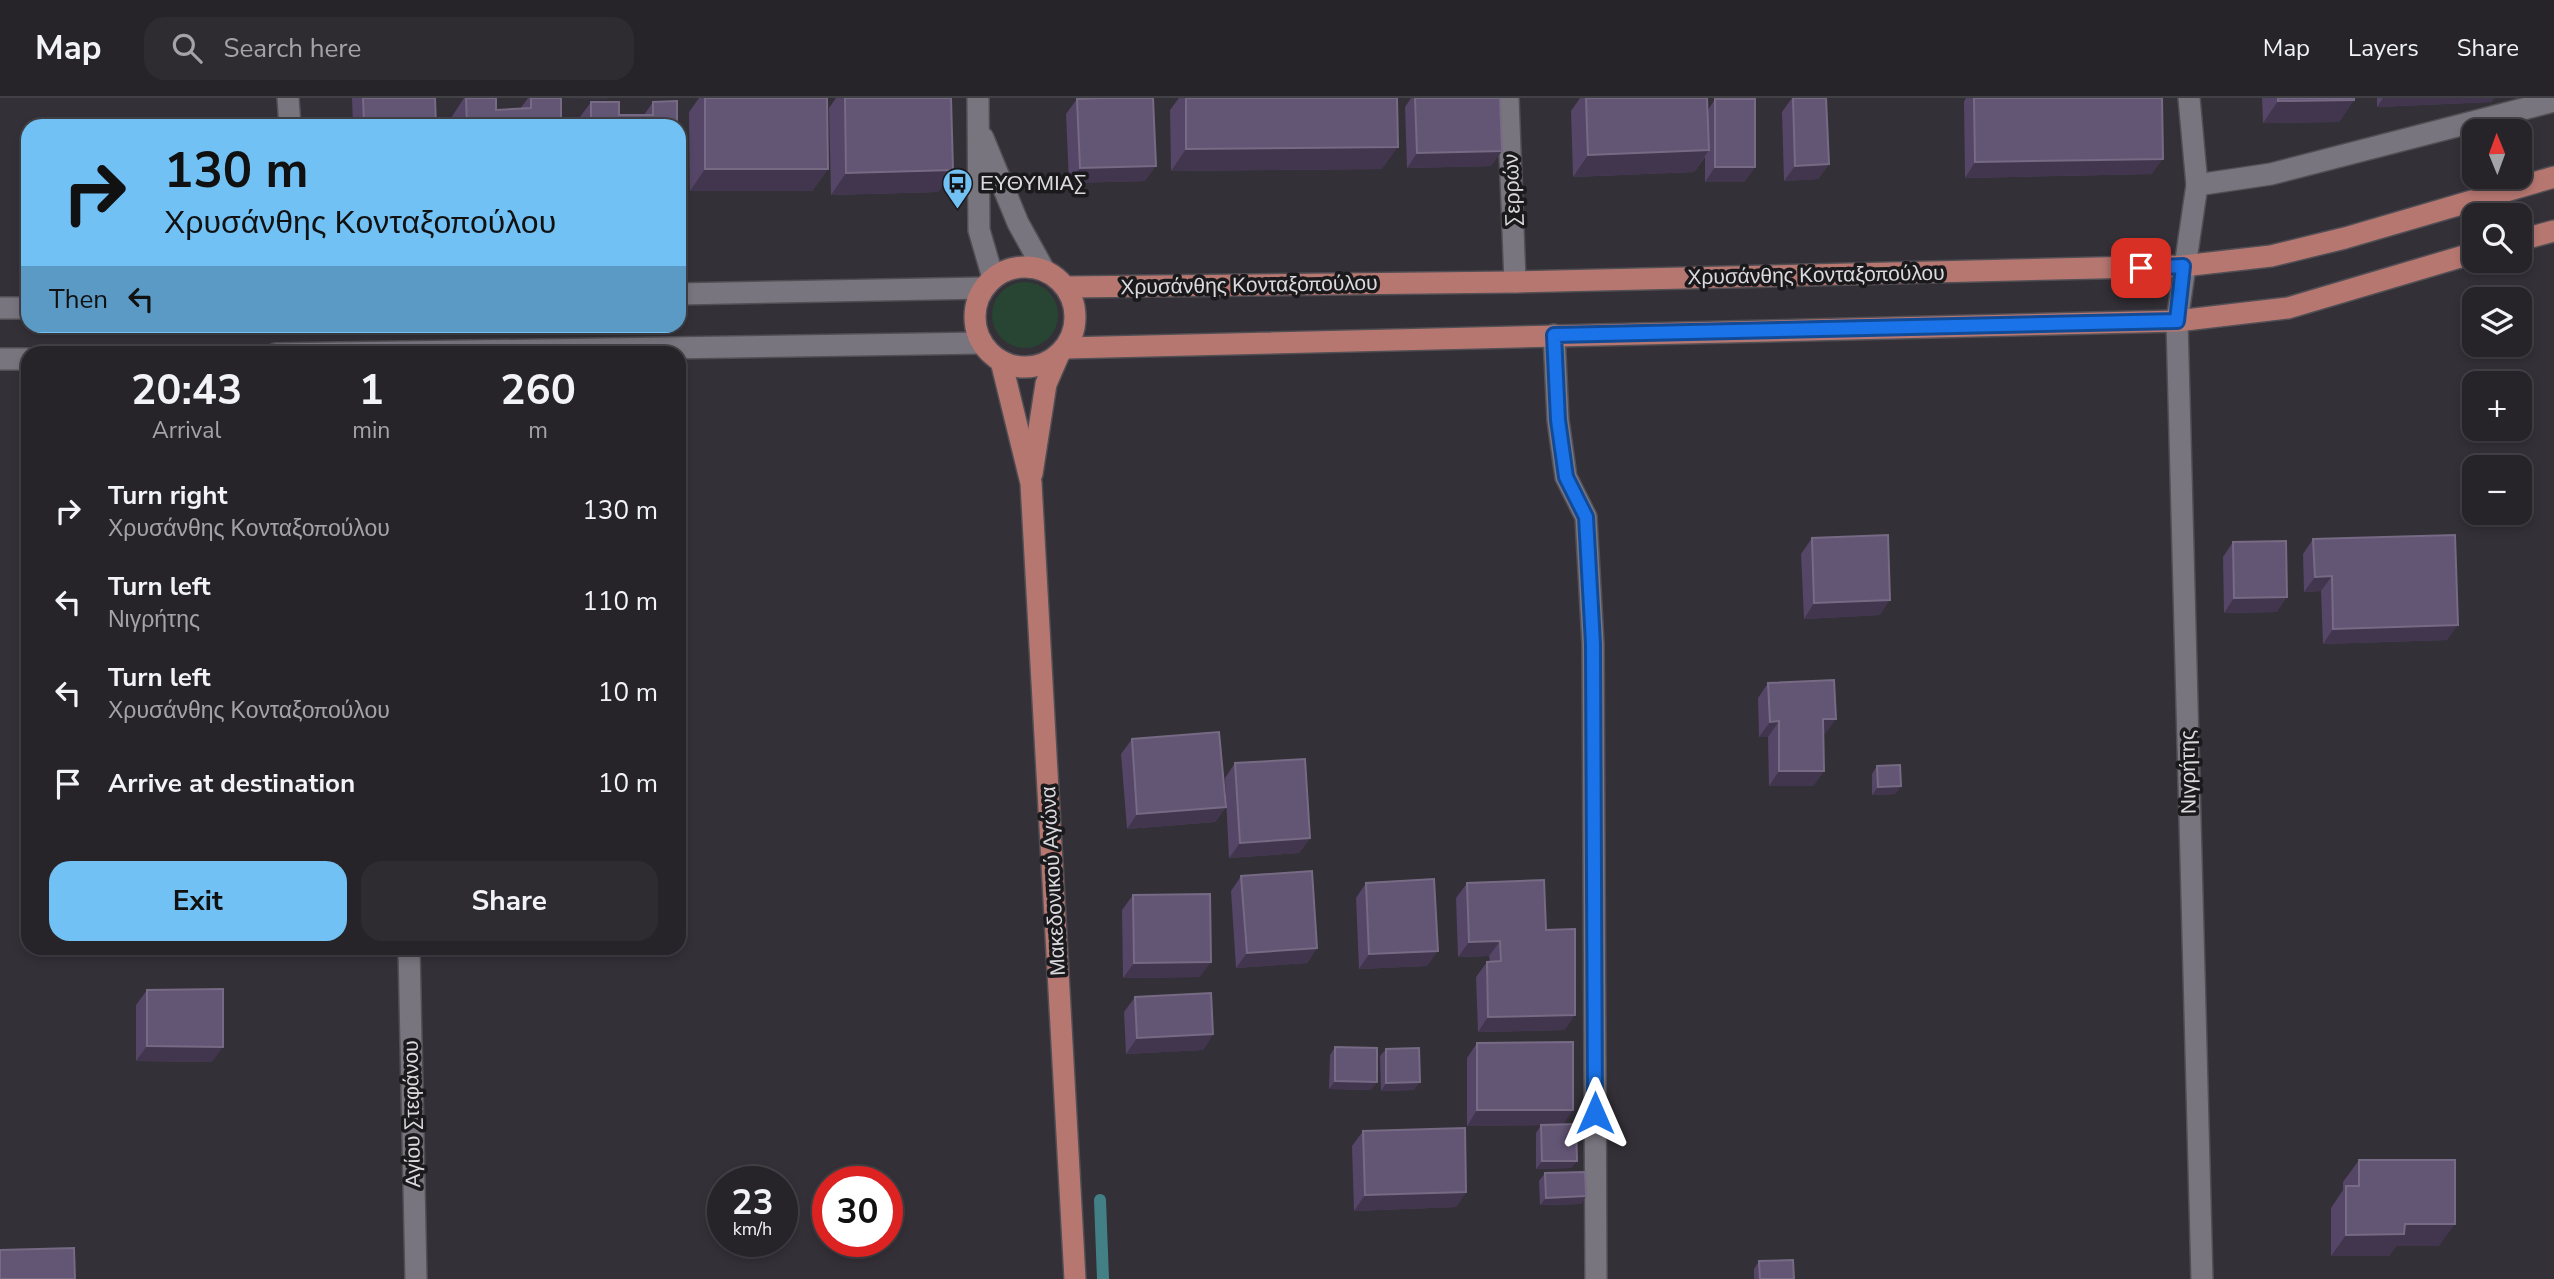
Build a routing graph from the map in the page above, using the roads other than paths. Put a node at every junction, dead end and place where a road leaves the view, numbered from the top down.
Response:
1 (288, 98) edge
2 (978, 98) edge
3 (1508, 98) edge
4 (2189, 98) edge
5 (2554, 101) edge
6 (290, 119) edge
7 (979, 126) junction
8 (2554, 177) edge
9 (2197, 184) junction
10 (2554, 231) edge
11 (2532, 237) edge
12 (2462, 256) edge
13 (2183, 266) junction
14 (1044, 270) junction
15 (1515, 282) junction
16 (989, 283) junction
17 (1066, 287) junction
18 (686, 294) edge
19 (0, 308) edge
20 (21, 308) edge
21 (2177, 321) junction
22 (1554, 335) junction
23 (982, 343) junction
24 (686, 347) edge
25 (1062, 351) junction
26 (0, 359) edge
27 (21, 359) edge
28 (1001, 360) junction
29 (1031, 483) junction
30 (409, 955) edge
31 (416, 1279) edge
32 (1075, 1279) edge
33 (1596, 1279) edge
34 (2202, 1279) edge

1 - 6 street
2 - 7 street
3 - 15 street, Σερρών
4 - 9 street, Νιγρήτης
5 - 9 street
7 - 14 street
7 - 16 street
8 - 13 main road, Χρυσάνθης Κονταξοπούλου
9 - 13 street, Νιγρήτης
10 - 11 main road
12 - 21 main road
13 - 15 main road, Χρυσάνθης Κονταξοπούλου
13 - 21 street, Νιγρήτης
14 - 16 main road
14 - 17 main road
15 - 17 main road, Χρυσάνθης Κονταξοπούλου
16 - 18 street
16 - 23 main road
17 - 25 main road
19 - 20 street
21 - 22 main road
21 - 34 street, Νιγρήτης
22 - 25 main road
22 - 33 street
23 - 24 street
23 - 28 main road
25 - 28 main road
25 - 29 main road
26 - 27 street
28 - 29 main road
29 - 32 main road, Μακεδονικού Αγώνα
30 - 31 street, Αγίου Στεφάνου

